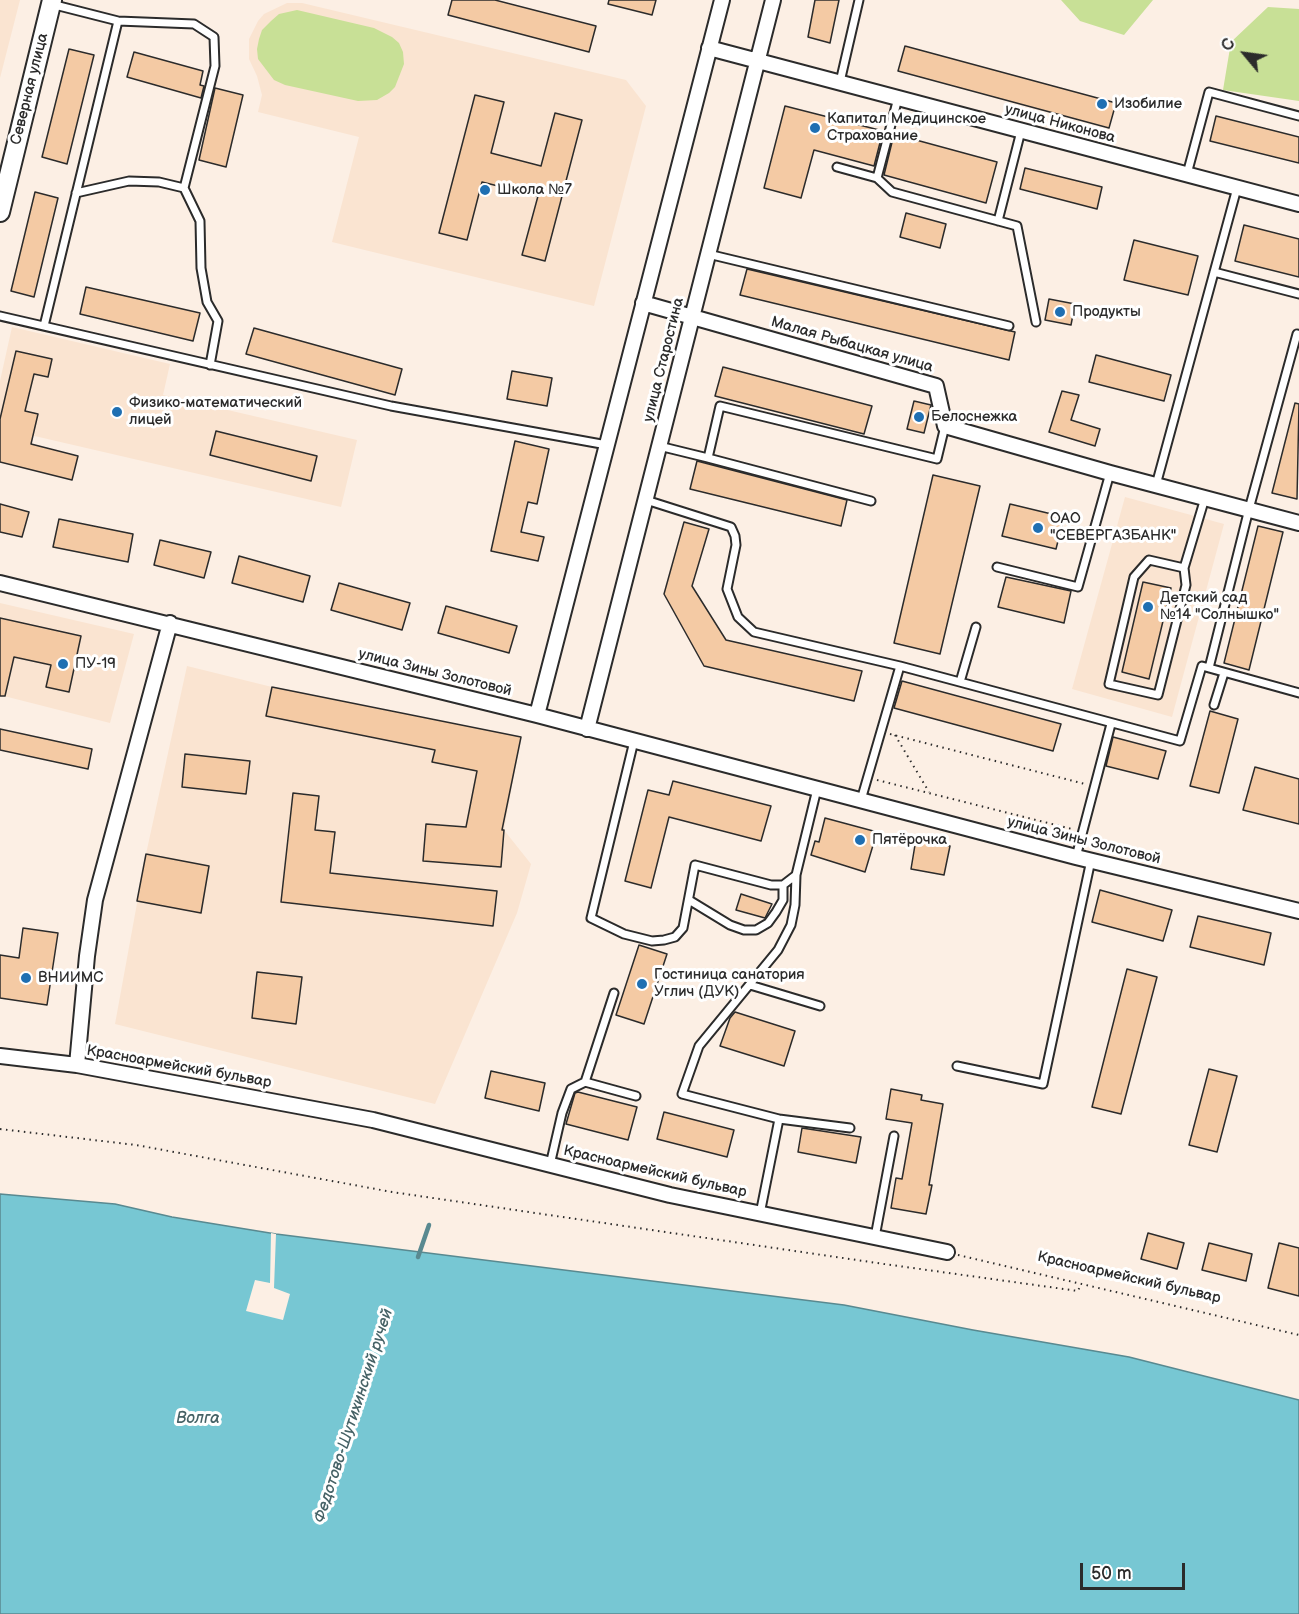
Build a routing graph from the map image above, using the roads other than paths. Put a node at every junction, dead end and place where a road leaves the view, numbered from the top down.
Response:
1 (722, 0) edge
2 (773, 0) edge
3 (858, 0) edge
4 (52, 2) edge
5 (118, 21) junction
6 (709, 48) junction
7 (758, 61) junction
8 (840, 83) junction
9 (898, 98) junction
10 (1299, 116) edge
11 (1021, 131) junction
12 (837, 167) dead end
13 (1187, 174) junction
14 (4, 178) edge
15 (877, 178) junction
16 (1237, 188) junction
17 (184, 189) junction
18 (76, 194) junction
19 (1299, 204) edge
20 (0, 212) edge
21 (998, 221) junction
22 (708, 255) junction
23 (1214, 272) junction
24 (1299, 294) edge
25 (643, 303) junction
26 (0, 316) edge
27 (692, 316) junction
28 (1036, 322) dead end
29 (44, 326) junction
30 (1009, 326) dead end
31 (1299, 335) edge
32 (210, 364) junction
33 (945, 426) junction
34 (607, 445) junction
35 (659, 446) junction
36 (708, 458) junction
37 (1110, 473) junction
38 (1156, 485) junction
39 (1205, 498) junction
40 (646, 500) junction
41 (871, 501) dead end
42 (1249, 509) junction
43 (1299, 523) edge
44 (998, 567) dead end
45 (1184, 568) junction
46 (0, 583) edge
47 (170, 623) junction
48 (976, 627) dead end
49 (900, 666) junction
50 (1209, 668) junction
51 (1224, 673) junction
52 (960, 682) junction
53 (1299, 693) edge
54 (1214, 705) dead end
55 (537, 715) junction
56 (1111, 724) junction
57 (587, 729) junction
58 (634, 741) junction
59 (817, 789) junction
60 (861, 800) junction
61 (1076, 857) junction
62 (1091, 860) junction
63 (796, 875) junction
64 (783, 885) junction
65 (689, 900) junction
66 (1299, 911) edge
67 (750, 985) junction
68 (614, 993) dead end
69 (820, 1006) dead end
70 (0, 1056) edge
71 (77, 1065) junction
72 (957, 1066) dead end
73 (585, 1082) junction
74 (636, 1096) dead end
75 (779, 1119) junction
76 (849, 1128) dead end
77 (894, 1136) dead end
78 (550, 1165) junction
79 (760, 1214) junction
80 (875, 1237) junction
81 (947, 1252) road end

1 - 6 street
2 - 7 street, улица Старостина
3 - 8 lane
4 - 5 lane
4 - 14 street, Северная улица
5 - 17 lane
5 - 18 lane
6 - 7 street, улица Никонова
6 - 25 street
7 - 8 street, улица Никонова
7 - 22 street, улица Старостина
8 - 9 street, улица Никонова
9 - 11 street, улица Никонова
9 - 15 lane
10 - 13 lane
11 - 13 street, улица Никонова
11 - 21 lane
12 - 15 lane
13 - 16 street, улица Никонова
14 - 20 street, Северная улица
15 - 21 lane
16 - 19 street, улица Никонова
16 - 23 lane
17 - 18 lane
17 - 32 lane
18 - 29 lane
21 - 28 lane
22 - 27 street, улица Старостина
22 - 30 lane
23 - 24 lane
23 - 38 lane
25 - 27 street, Малая Рыбацкая улица
25 - 34 street
26 - 29 lane
27 - 33 street, Малая Рыбацкая улица
27 - 35 street, улица Старостина
29 - 32 lane
31 - 42 lane
32 - 34 lane
33 - 36 lane
33 - 37 street
34 - 55 street
35 - 36 lane
35 - 40 street, улица Старостина
36 - 41 lane
37 - 38 street
37 - 44 lane
38 - 39 street
39 - 42 street
39 - 45 lane
40 - 49 lane
40 - 57 street, улица Старостина
42 - 43 street
42 - 50 lane
45 - 45 lane
46 - 47 street, улица Зины Золотовой
47 - 55 street, улица Зины Золотовой
47 - 71 street
48 - 52 lane
49 - 52 lane
49 - 60 lane
50 - 51 lane
50 - 56 lane
51 - 53 lane
51 - 54 lane
52 - 56 lane
55 - 57 street, улица Зины Золотовой
56 - 61 lane
57 - 58 street, улица Зины Золотовой
58 - 59 street, улица Зины Золотовой
58 - 65 lane
59 - 60 street, улица Зины Золотовой
59 - 63 lane
60 - 61 street, улица Зины Золотовой
61 - 62 street, улица Зины Золотовой
62 - 66 street, улица Зины Золотовой
62 - 72 lane
63 - 64 lane
63 - 67 lane
64 - 65 lane
64 - 65 lane
67 - 69 lane
67 - 75 lane
68 - 73 lane
70 - 71 street, Красноармейский бульвар
71 - 78 street, Красноармейский бульвар
73 - 74 lane
73 - 78 lane
75 - 76 lane
75 - 79 lane
77 - 80 lane
78 - 79 street, Красноармейский бульвар
79 - 80 street, Красноармейский бульвар
80 - 81 street, Красноармейский бульвар

